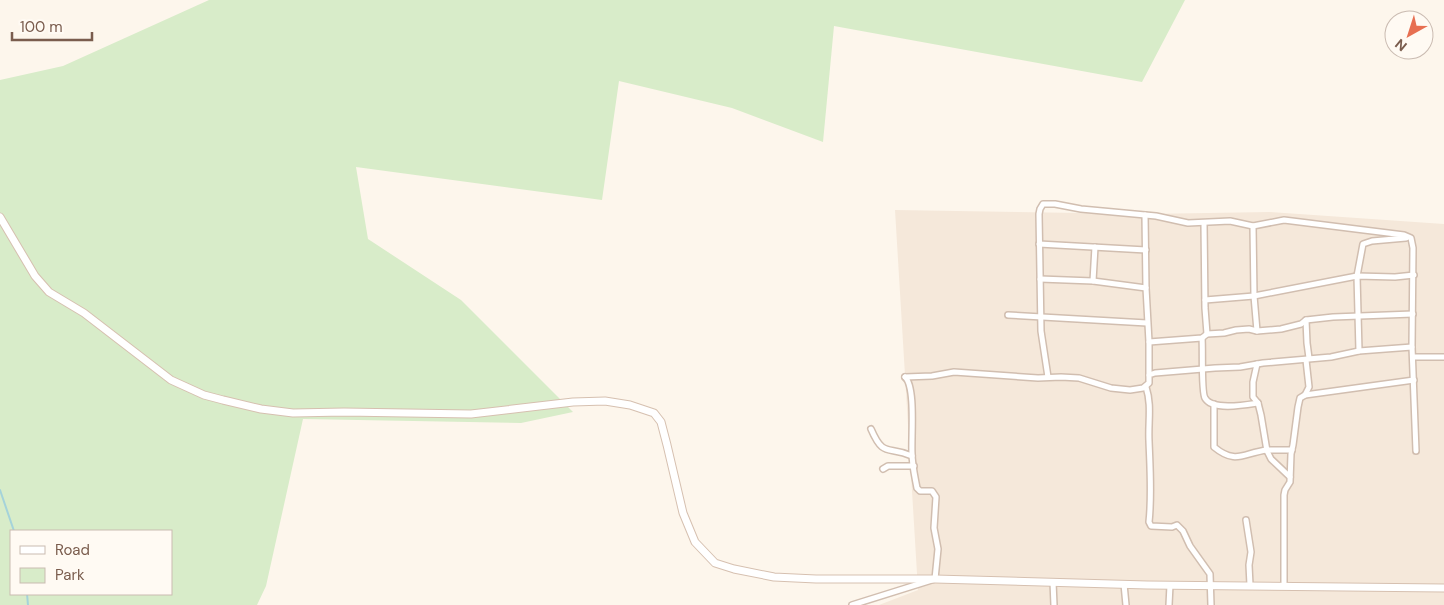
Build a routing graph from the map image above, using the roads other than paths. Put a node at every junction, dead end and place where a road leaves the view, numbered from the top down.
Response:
1 (1145, 215) junction
2 (0, 217) edge
3 (1204, 223) junction
4 (1253, 226) junction
5 (1411, 238) junction
6 (1040, 244) junction
7 (1095, 246) junction
8 (1146, 250) junction
9 (1414, 275) junction
10 (1357, 276) junction
11 (1040, 278) junction
12 (1093, 281) junction
13 (1146, 288) junction
14 (1254, 296) junction
15 (1205, 300) junction
16 (1413, 314) junction
17 (1008, 315) dead end
18 (1358, 315) junction
19 (1041, 316) junction
20 (1306, 320) junction
21 (1147, 323) junction
22 (1257, 331) junction
23 (1205, 336) junction
24 (1149, 342) junction
25 (1412, 347) junction
26 (1359, 351) junction
27 (1413, 356) junction
28 (1444, 357) edge
29 (1308, 359) junction
30 (1257, 364) junction
31 (1204, 369) junction
32 (1149, 375) junction
33 (1048, 377) junction
34 (1414, 380) junction
35 (1146, 387) junction
36 (1305, 395) junction
37 (1258, 403) junction
38 (1214, 404) junction
39 (871, 429) dead end
40 (1267, 450) junction
41 (1292, 450) junction
42 (1416, 451) dead end
43 (912, 456) junction
44 (914, 466) junction
45 (883, 469) dead end
46 (1290, 477) junction
47 (1246, 520) dead end
48 (935, 579) junction
49 (1053, 582) junction
50 (1124, 584) junction
51 (1170, 585) junction
52 (1211, 585) junction
53 (1250, 585) junction
54 (1284, 586) junction
55 (1444, 588) edge
56 (862, 603) edge
57 (852, 605) edge
58 (1054, 605) edge
59 (1126, 605) edge
60 (1169, 605) edge
61 (1211, 605) edge

1 - 3 street
1 - 6 street
1 - 8 street
2 - 48 main road
3 - 4 street
3 - 15 street
4 - 5 street
4 - 14 street
5 - 9 street
5 - 10 street
6 - 7 street
6 - 11 street
7 - 8 street
7 - 12 street
8 - 13 street
9 - 10 street
9 - 16 street
10 - 14 street
10 - 18 street
11 - 12 street
11 - 19 street
12 - 13 street
13 - 21 street
14 - 15 street
14 - 22 street
15 - 23 street
16 - 18 street
16 - 25 street
17 - 19 street
18 - 20 street
18 - 26 street
19 - 21 street
19 - 33 street
20 - 22 street
20 - 29 street
21 - 24 street
22 - 23 street
23 - 24 street
23 - 31 street
24 - 32 street
25 - 26 street
25 - 27 street
26 - 29 street
27 - 28 street
27 - 34 street
29 - 30 street
29 - 36 street
30 - 31 street
30 - 37 street
31 - 32 street
31 - 38 street
32 - 35 street
33 - 35 street
33 - 43 street
34 - 36 street
34 - 42 street
35 - 52 street
36 - 41 street
37 - 38 street
37 - 40 street
38 - 40 street
39 - 43 street
40 - 41 street
40 - 46 street
41 - 46 street
43 - 44 street
44 - 45 street
44 - 48 street
46 - 54 street
47 - 53 street
48 - 49 main road
48 - 56 street
49 - 50 main road
49 - 58 street
50 - 51 main road
50 - 59 street
51 - 52 main road
51 - 60 street
52 - 53 main road
52 - 61 street
53 - 54 main road
54 - 55 main road
56 - 57 street

